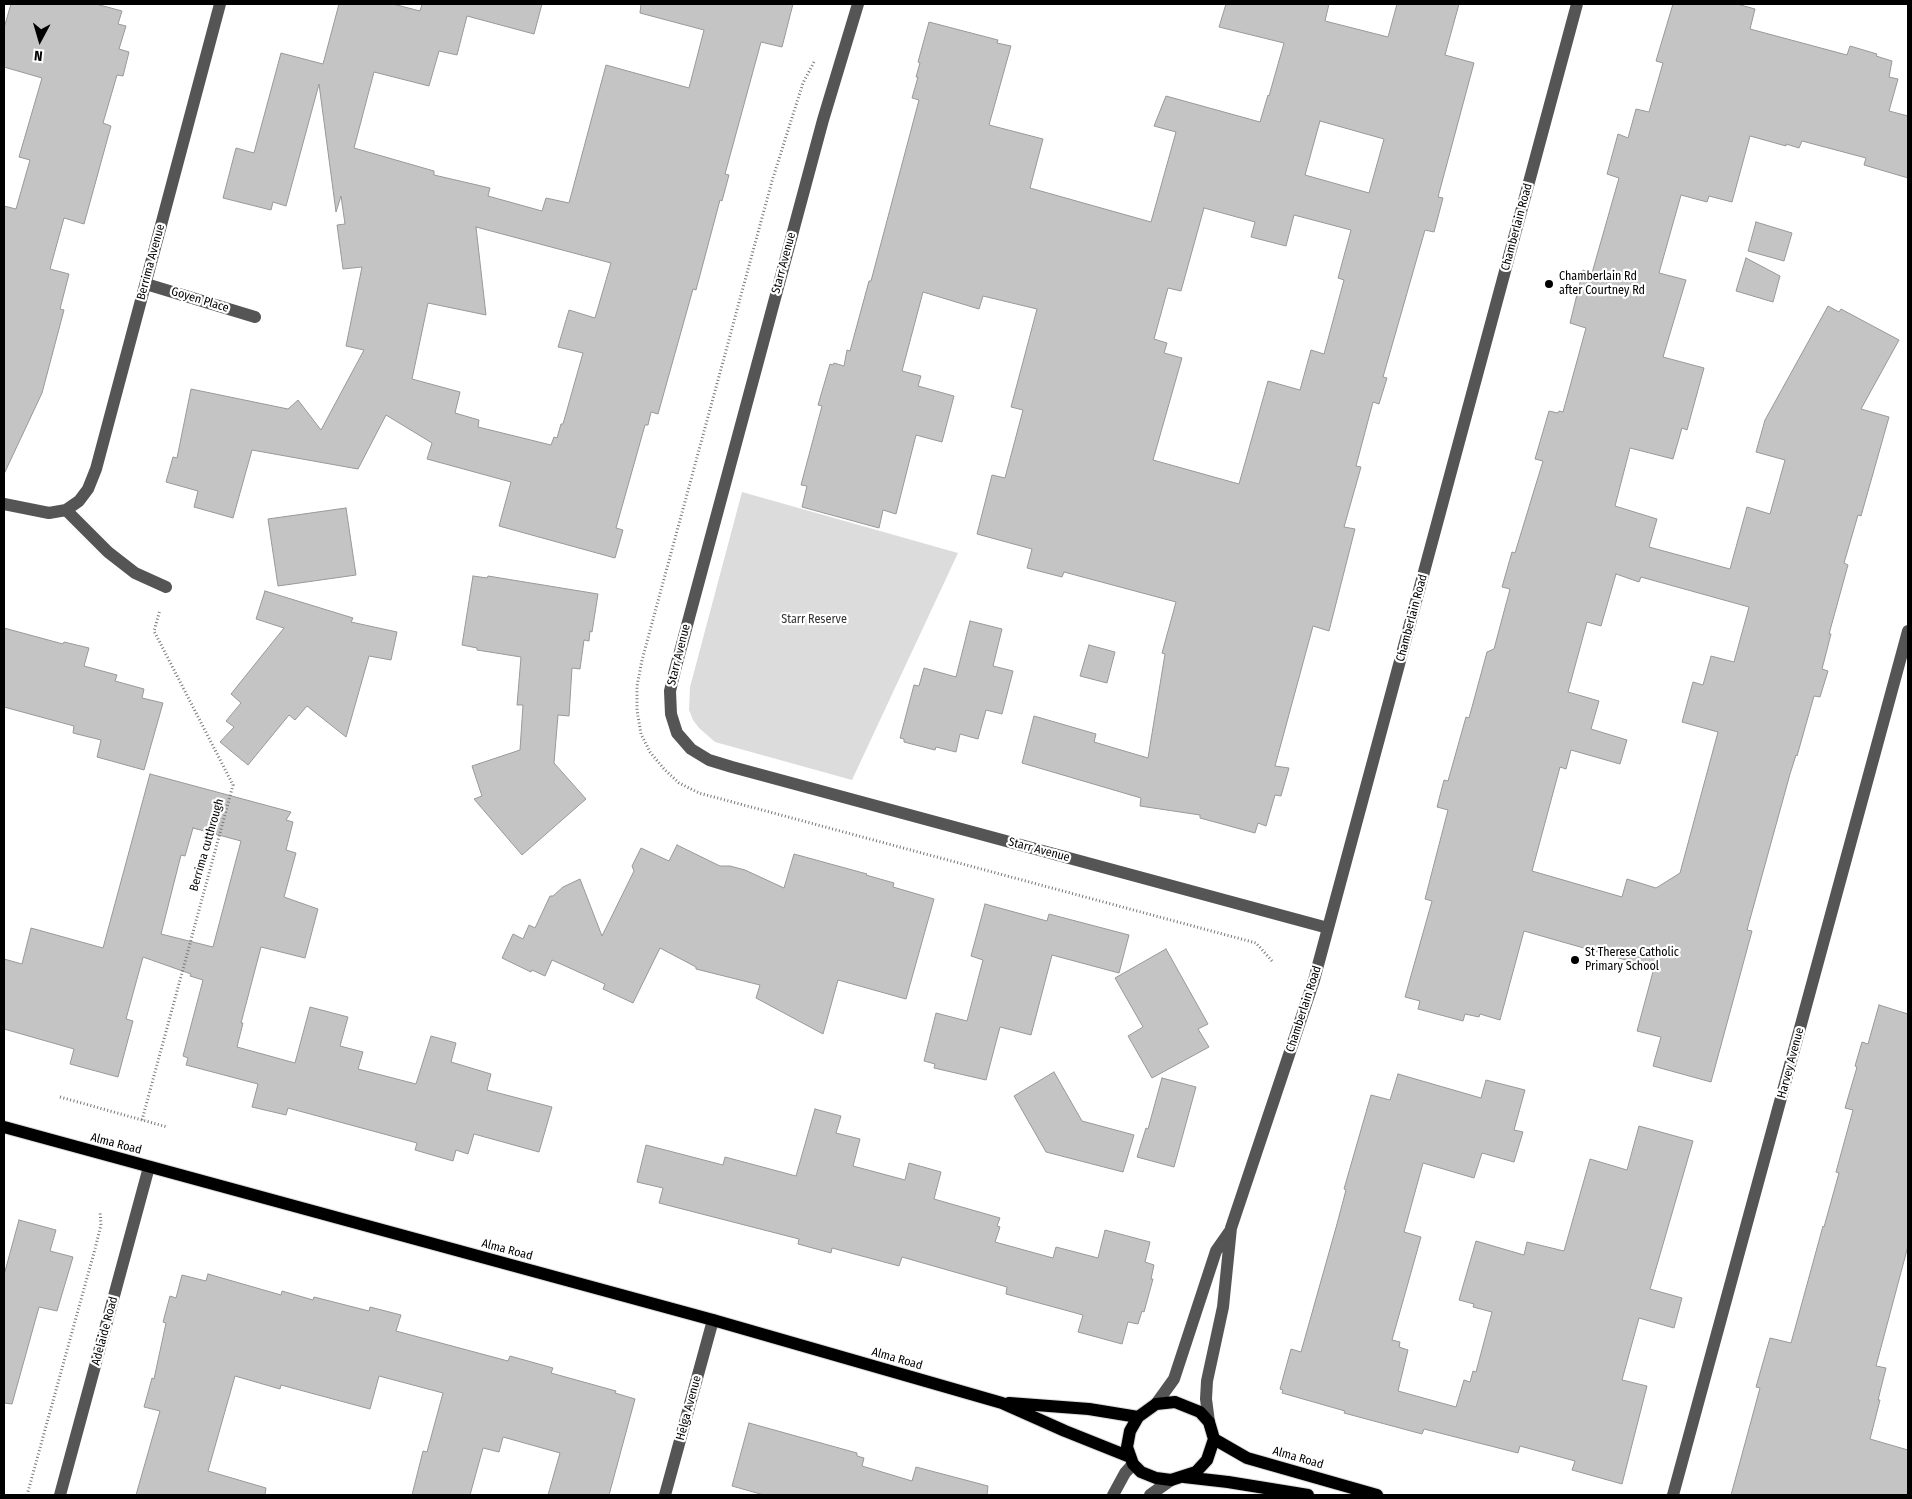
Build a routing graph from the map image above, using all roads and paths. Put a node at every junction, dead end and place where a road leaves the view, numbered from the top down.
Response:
1 (220, 4) edge
2 (858, 4) edge
3 (1577, 4) edge
4 (816, 57) dead end
5 (146, 284) junction
6 (255, 316) dead end
7 (4, 504) edge
8 (66, 510) junction
9 (166, 587) joint
10 (1908, 631) edge
11 (1328, 928) junction
12 (1273, 962) dead end
13 (60, 1097) dead end
14 (142, 1120) junction
15 (4, 1127) edge
16 (167, 1127) dead end
17 (149, 1167) junction
18 (100, 1211) dead end
19 (1231, 1228) junction
20 (713, 1320) junction
21 (1002, 1403) junction
22 (1156, 1404) junction
23 (1138, 1417) junction
24 (1209, 1422) junction
25 (1214, 1439) junction
26 (1131, 1460) junction
27 (1184, 1477) junction
28 (1171, 1480) junction
29 (27, 1495) edge
30 (60, 1495) edge
31 (665, 1495) edge
32 (1114, 1495) edge
33 (1150, 1495) edge
34 (1308, 1495) edge
35 (1378, 1495) edge
36 (1673, 1495) edge

1 - 5 street, Berrima Avenue
2 - 11 street, Starr Avenue
3 - 11 street, Chamberlain Road
4 - 12 path
5 - 6 street, Goyen Place
5 - 8 street, Berrima Avenue
7 - 8 street
8 - 9 street
9 - 14 path, Berrima cutthrough
10 - 36 street, Harvey Avenue
11 - 19 street, Chamberlain Road
13 - 14 path
14 - 16 path
15 - 17 main road, Alma Road
17 - 20 main road, Alma Road
17 - 30 street, Adelaide Road
18 - 29 path
19 - 22 street, Chamberlain Road
19 - 24 street, Chamberlain Road
20 - 21 main road, Alma Road
20 - 31 street, Helga Avenue
21 - 23 main road, Alma Road
21 - 26 main road, Alma Road
22 - 23 main road
22 - 24 main road
23 - 26 main road
24 - 25 main road
25 - 27 main road
25 - 35 main road, Alma Road
26 - 28 main road
26 - 32 street
27 - 28 main road
27 - 34 main road
28 - 33 street

